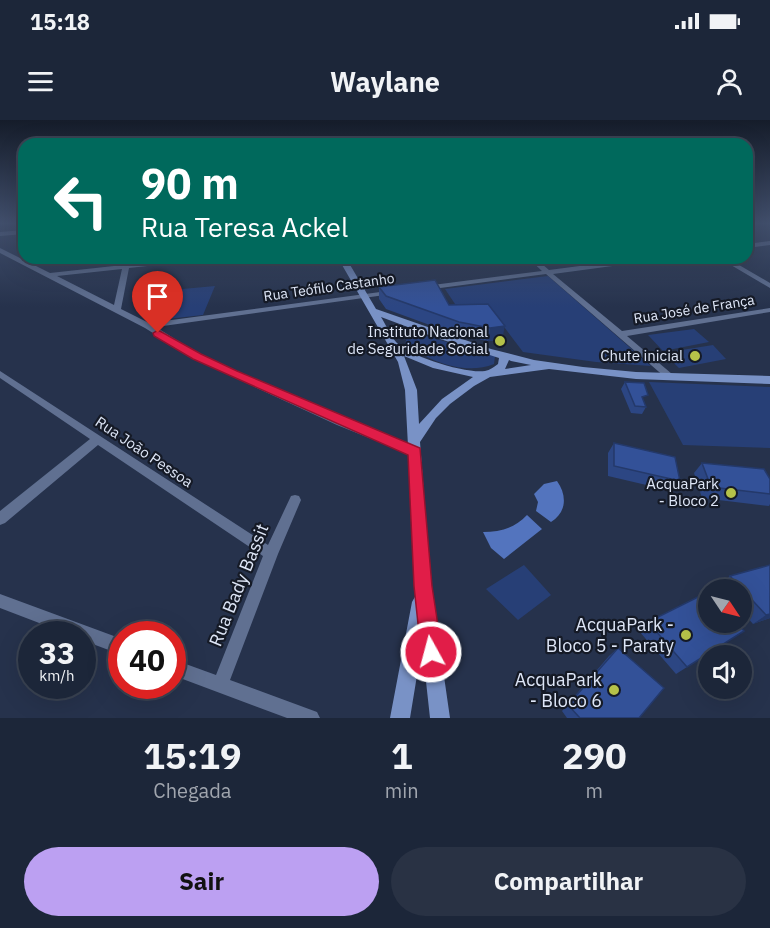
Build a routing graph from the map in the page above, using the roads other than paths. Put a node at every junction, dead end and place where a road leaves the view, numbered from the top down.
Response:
1 (2, 251) edge
2 (18, 259) edge
3 (27, 264) edge
4 (115, 264) edge
5 (127, 264) edge
6 (345, 264) edge
7 (538, 264) edge
8 (614, 264) edge
9 (732, 264) edge
10 (549, 273) junction
11 (49, 275) junction
12 (770, 286) edge
13 (421, 288) edge
14 (398, 291) edge
15 (363, 295) junction
16 (117, 310) junction
17 (770, 310) edge
18 (374, 311) junction
19 (148, 326) junction
20 (416, 328) junction
21 (622, 334) junction
22 (398, 338) junction
23 (505, 354) junction
24 (555, 367) junction
25 (0, 374) edge
26 (492, 374) junction
27 (669, 376) junction
28 (770, 380) edge
29 (98, 439) junction
30 (415, 446) junction
31 (295, 500) dead end
32 (0, 519) edge
33 (271, 554) junction
34 (423, 586) junction
35 (0, 601) edge
36 (108, 642) edge
37 (186, 672) edge
38 (220, 685) junction
39 (311, 718) edge
40 (400, 718) edge
41 (440, 718) edge

1 - 2 street
3 - 11 street
4 - 11 street
5 - 16 street
6 - 15 main road
7 - 10 street
8 - 10 street
9 - 12 street
10 - 13 street
10 - 21 street
11 - 16 street
14 - 15 street, Rua Teófilo Castanho
15 - 18 main road
15 - 19 street, Rua Teófilo Castanho
16 - 19 street
17 - 21 street, Rua José de França
18 - 20 main road
18 - 22 main road
19 - 30 street
20 - 22 main road
20 - 23 main road
21 - 27 street
22 - 26 main road
22 - 30 main road
23 - 24 main road
23 - 26 main road
24 - 26 main road
24 - 27 main road
25 - 29 street, Rua João Pessoa
26 - 30 main road
27 - 28 main road
29 - 32 street
29 - 33 street, Rua João Pessoa
30 - 34 main road
31 - 33 street, Rua Bady Bassit
33 - 38 street, Rua Bady Bassit
34 - 40 main road
34 - 41 main road
35 - 36 street
37 - 38 street
38 - 39 street

